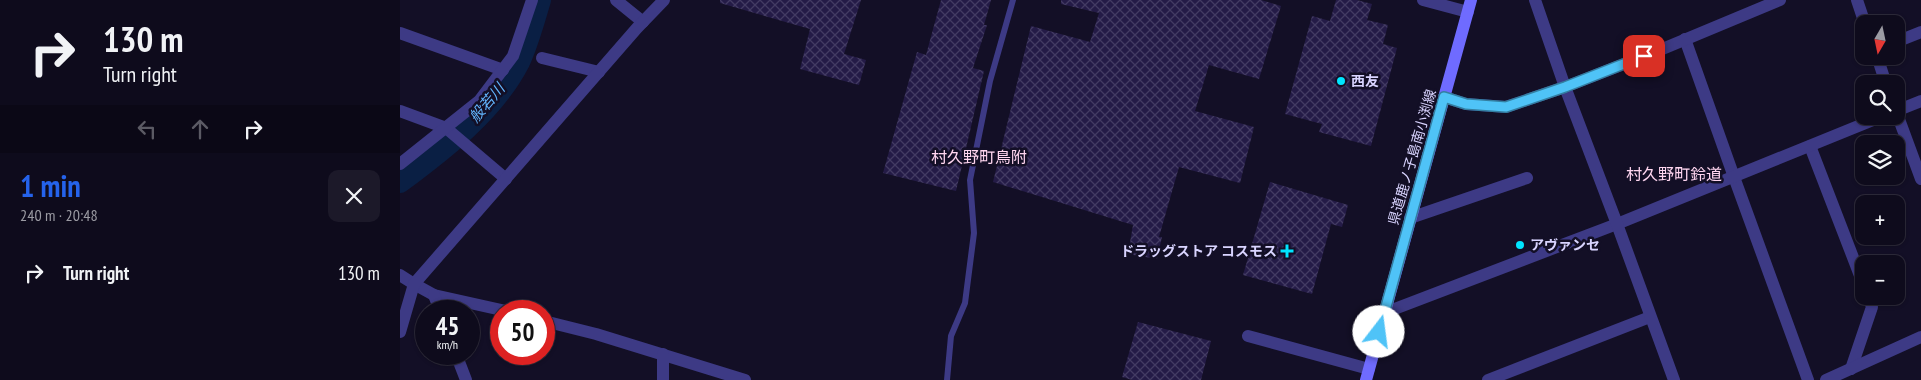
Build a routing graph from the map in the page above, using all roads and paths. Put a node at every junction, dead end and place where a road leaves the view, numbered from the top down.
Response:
1 (532, 0) edge
2 (616, 0) edge
3 (664, 0) edge
4 (1013, 0) edge
5 (1423, 0) edge
6 (1535, 0) edge
7 (1780, 0) edge
8 (1857, 0) edge
9 (1469, 6) edge
10 (1862, 15) edge
11 (643, 22) junction
12 (1921, 32) edge
13 (400, 33) edge
14 (1905, 38) edge
15 (1685, 39) junction
16 (542, 58) dead end
17 (504, 70) junction
18 (599, 72) junction
19 (1565, 87) junction
20 (1444, 97) junction
21 (1921, 101) edge
22 (1905, 107) edge
23 (400, 111) edge
24 (1861, 125) edge
25 (1901, 125) edge
26 (446, 128) junction
27 (1810, 146) junction
28 (400, 164) edge
29 (1734, 177) junction
30 (1527, 178) dead end
31 (506, 179) junction
32 (1921, 179) edge
33 (1410, 218) junction
34 (1617, 224) junction
35 (1855, 263) edge
36 (400, 274) edge
37 (414, 284) junction
38 (434, 295) junction
39 (436, 300) edge
40 (1872, 305) edge
41 (490, 307) edge
42 (1384, 314) junction
43 (1650, 317) junction
44 (555, 324) edge
45 (400, 332) edge
46 (1248, 336) dead end
47 (1921, 337) edge
48 (663, 354) junction
49 (460, 365) edge
50 (1851, 369) junction
51 (1367, 374) edge
52 (466, 380) edge
53 (663, 380) edge
54 (745, 380) edge
55 (947, 380) edge
56 (1488, 380) edge
57 (1674, 380) edge
58 (1808, 380) edge
59 (1826, 380) edge

1 - 17 street
2 - 11 street
3 - 11 street
4 - 55 lane
5 - 9 street
6 - 19 street
7 - 15 street
8 - 10 street
9 - 20 main road, 県道鹿ノ子島南小渕線
11 - 18 street
12 - 14 street
13 - 17 street
15 - 19 street
15 - 29 street
16 - 18 street
17 - 26 street
18 - 31 street
19 - 20 street
19 - 34 street
20 - 33 main road, 県道鹿ノ子島南小渕線
21 - 22 street
23 - 26 street
24 - 27 street
25 - 32 street
26 - 28 street
26 - 31 street
27 - 29 street
27 - 35 street
29 - 34 street
29 - 58 street
30 - 33 street
31 - 37 street
33 - 42 main road, 県道鹿ノ子島南小渕線
34 - 42 street
34 - 43 street
36 - 37 street
37 - 38 street
37 - 45 street
38 - 39 street
38 - 41 street
40 - 50 street
42 - 51 main road, 県道鹿ノ子島南小渕線
43 - 56 street
43 - 57 street
44 - 48 street
46 - 51 street
47 - 50 street
48 - 53 street
48 - 54 street
49 - 52 street
50 - 59 street

